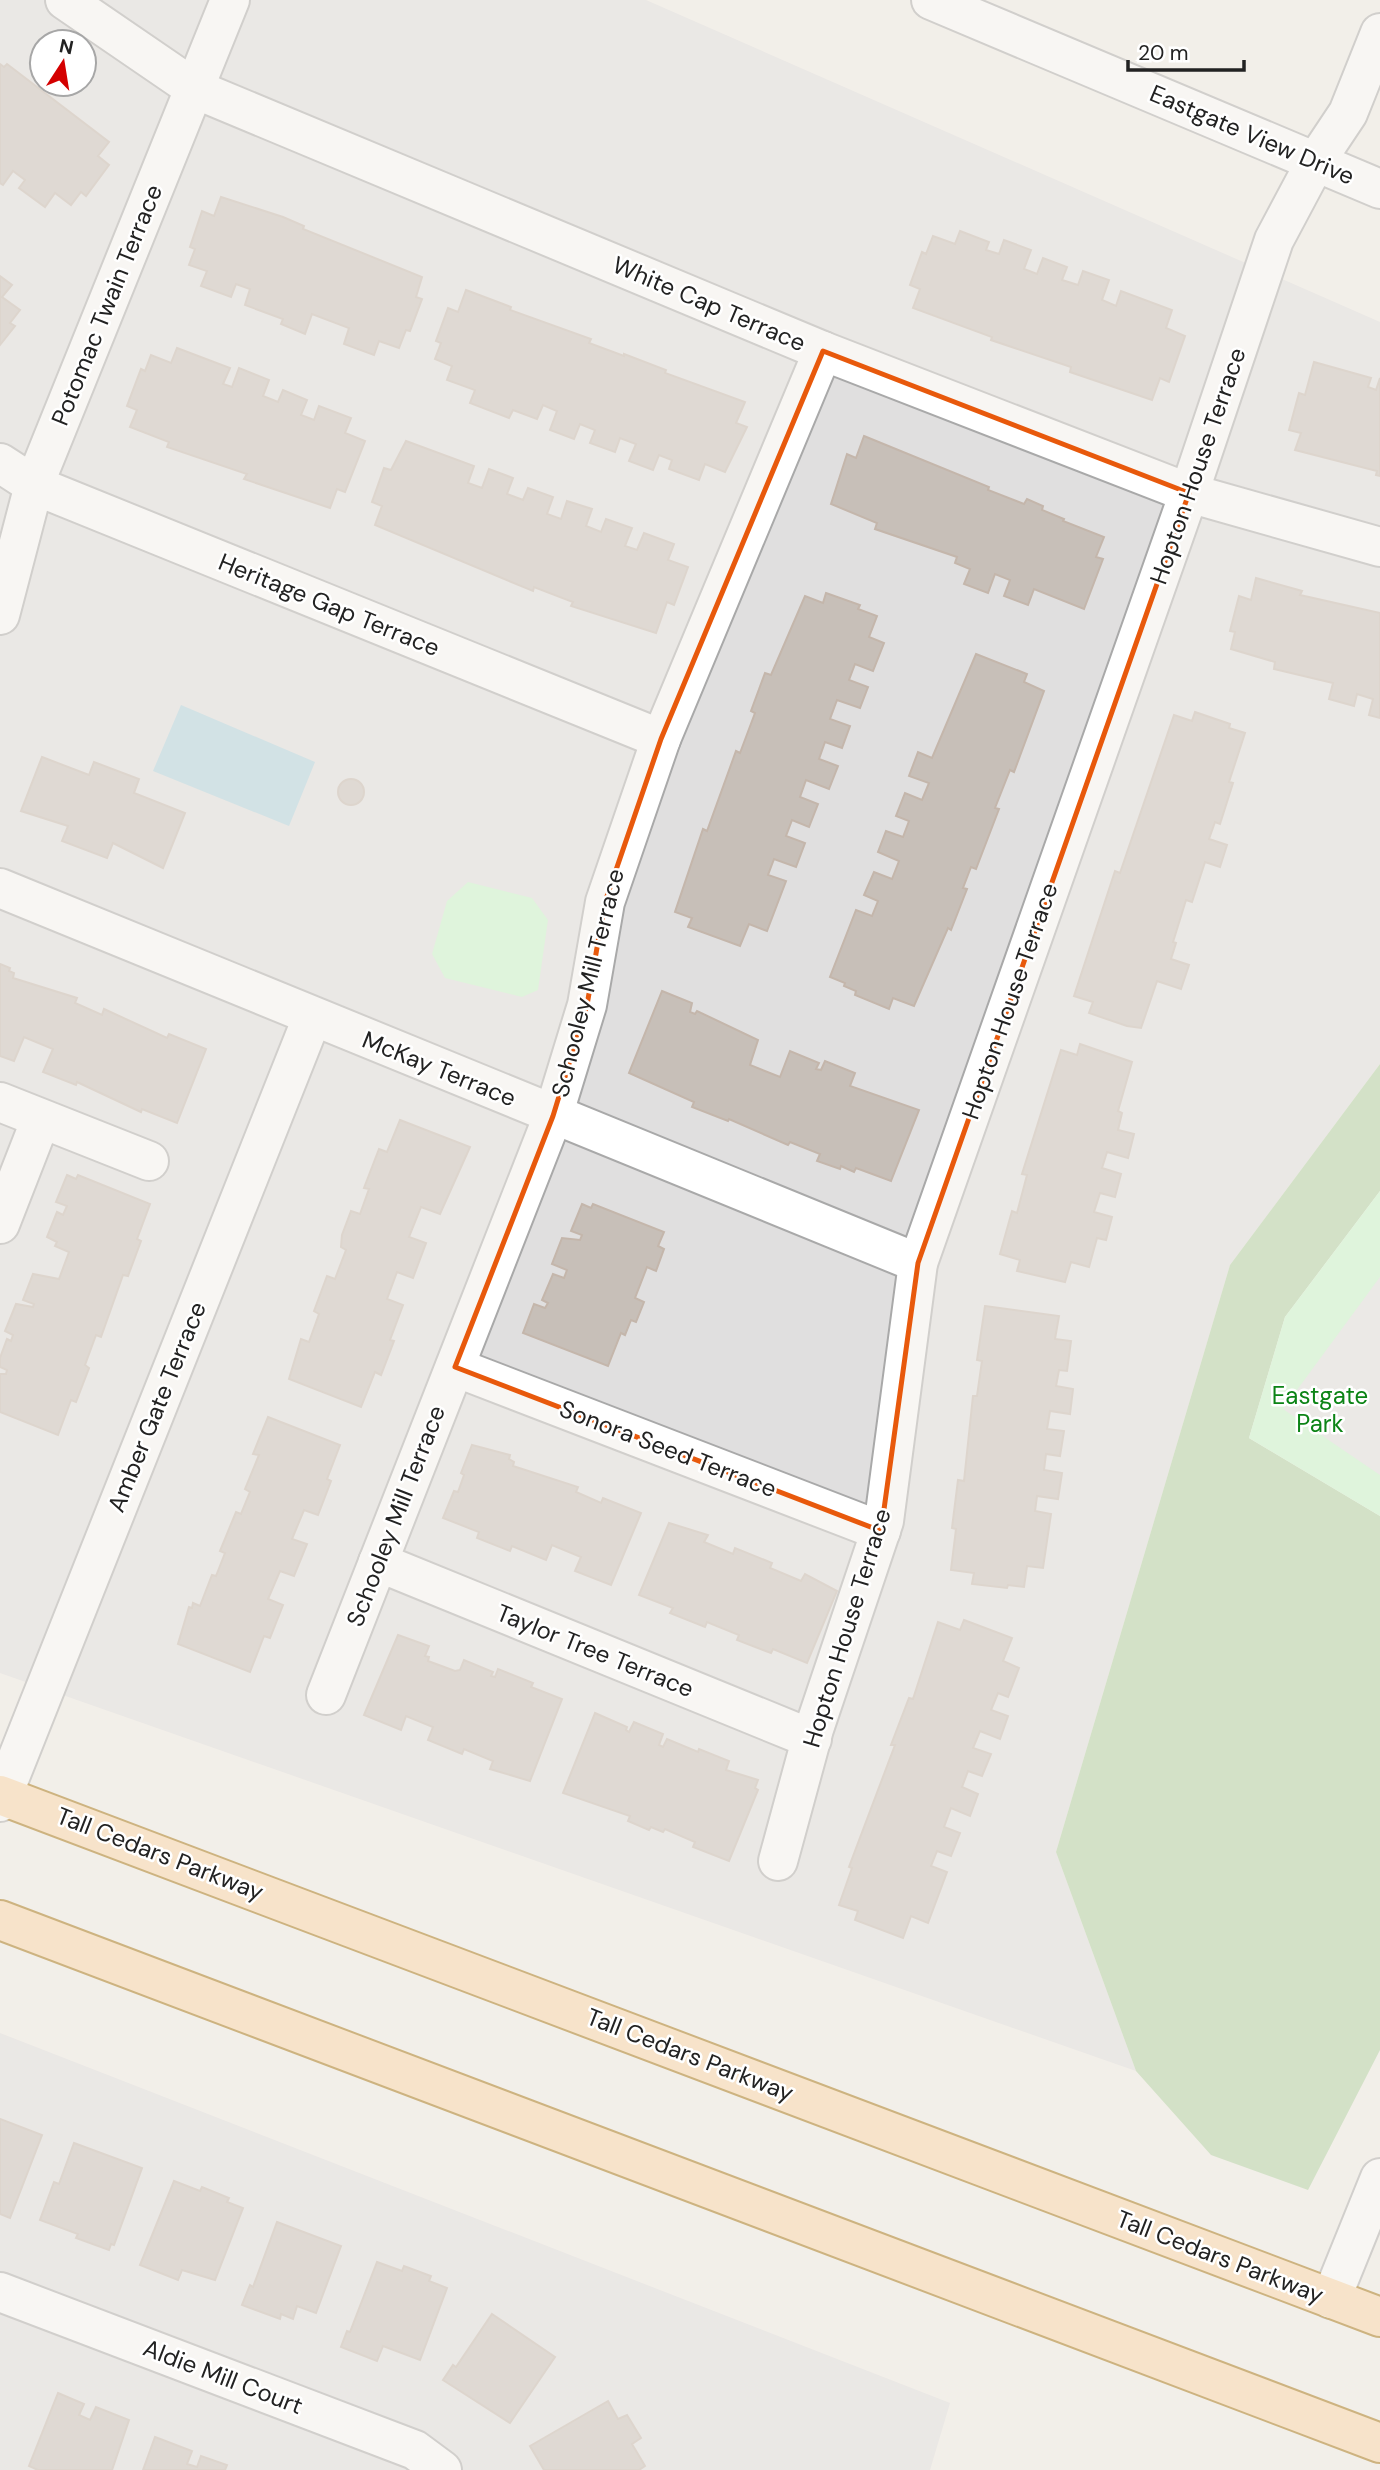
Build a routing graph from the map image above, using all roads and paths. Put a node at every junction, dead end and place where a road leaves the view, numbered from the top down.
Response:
1 (65, 0) edge
2 (230, 0) edge
3 (931, 0) edge
4 (1380, 33) edge
5 (195, 89) junction
6 (1315, 161) junction
7 (1380, 189) edge
8 (823, 351) junction
9 (0, 463) edge
10 (34, 485) junction
11 (1189, 493) junction
12 (1380, 547) edge
13 (0, 615) edge
14 (661, 739) junction
15 (0, 888) edge
16 (312, 1018) junction
17 (0, 1102) edge
18 (554, 1116) junction
19 (41, 1119) junction
20 (149, 1161) dead end
21 (0, 1224) edge
22 (918, 1263) junction
23 (455, 1367) junction
24 (881, 1531) junction
25 (378, 1562) junction
26 (326, 1695) dead end
27 (811, 1740) junction
28 (1, 1797) edge
29 (778, 1861) dead end
30 (0, 1920) edge
31 (1380, 2178) edge
32 (0, 2292) edge
33 (1331, 2299) junction
34 (1380, 2318) edge
35 (1380, 2443) edge
36 (442, 2470) edge

1 - 5 street, White Cap Terrace
2 - 5 street, Potomac Twain Terrace
3 - 6 street, Eastgate View Drive
4 - 6 street, Hopton House Terrace
5 - 8 street, White Cap Terrace
5 - 10 street, Potomac Twain Terrace
6 - 7 street, Eastgate View Drive
6 - 11 street, Hopton House Terrace
8 - 11 street, White Cap Terrace
8 - 14 street, Schooley Mill Terrace
9 - 10 street, Heritage Gap Terrace
10 - 13 street, Potomac Twain Terrace
10 - 14 street, Heritage Gap Terrace
11 - 12 street, White Cap Terrace
11 - 22 street, Hopton House Terrace
14 - 18 street, Schooley Mill Terrace
15 - 16 street, McKay Terrace
16 - 18 street, McKay Terrace
16 - 28 street, Amber Gate Terrace
17 - 19 street
18 - 22 street, McKay Terrace
18 - 23 street, Schooley Mill Terrace
19 - 20 street
19 - 21 street
22 - 24 street, Hopton House Terrace
23 - 24 street, Sonora Seed Terrace
23 - 25 street, Schooley Mill Terrace
24 - 27 street, Hopton House Terrace
25 - 26 street, Schooley Mill Terrace
25 - 27 street, Taylor Tree Terrace
27 - 29 street, Hopton House Terrace
28 - 33 main road, Tall Cedars Parkway
30 - 35 main road
31 - 33 street
32 - 36 street, Aldie Mill Court
33 - 34 main road, Tall Cedars Parkway

